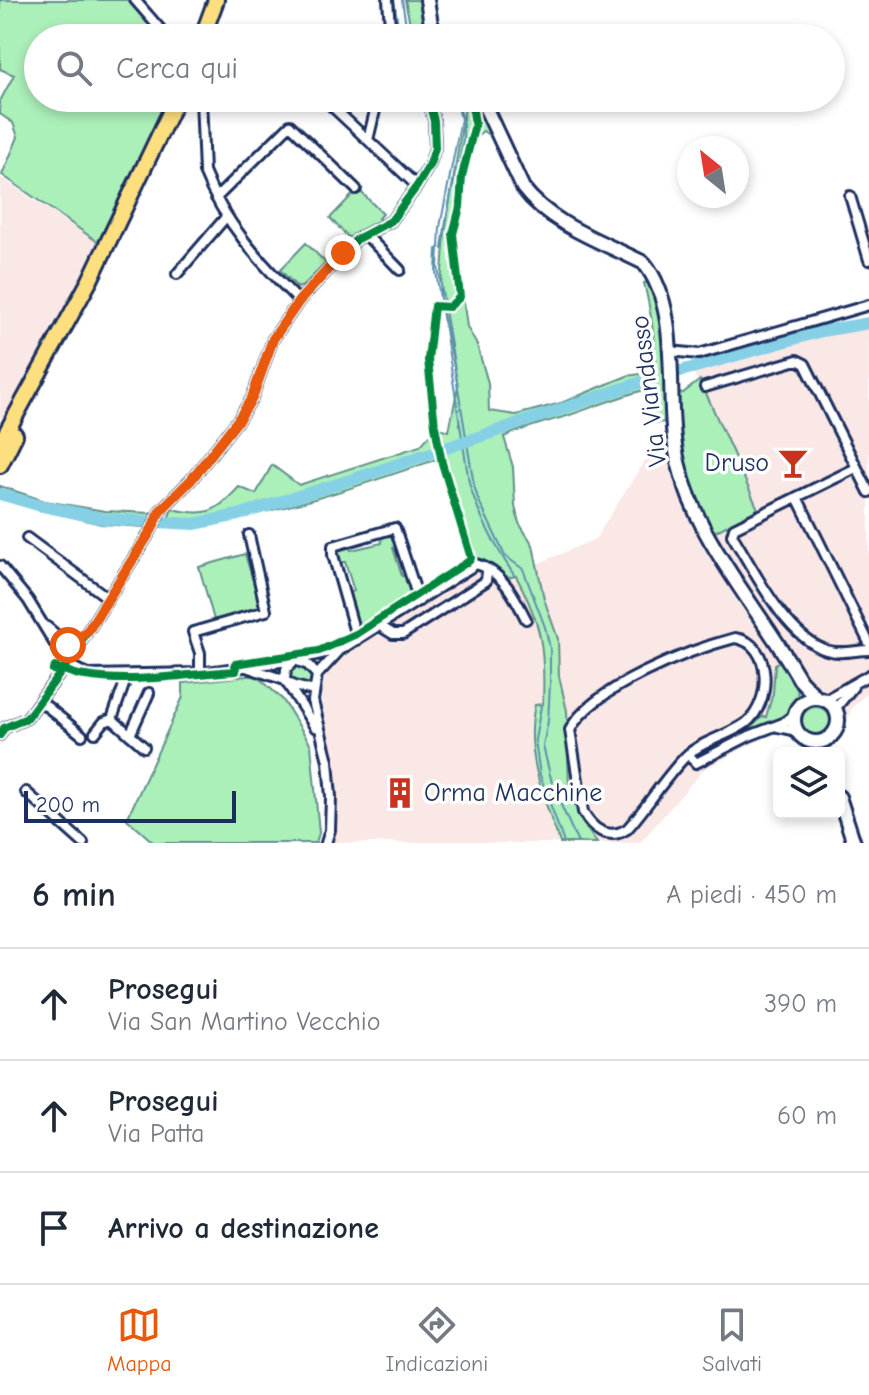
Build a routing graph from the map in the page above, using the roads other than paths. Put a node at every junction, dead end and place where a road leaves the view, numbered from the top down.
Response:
1 (135, 0) edge
2 (216, 0) edge
3 (388, 0) edge
4 (427, 0) edge
5 (156, 24) edge
6 (207, 24) edge
7 (390, 24) edge
8 (431, 24) edge
9 (170, 112) edge
10 (202, 112) edge
11 (338, 112) edge
12 (375, 112) edge
13 (431, 112) edge
14 (488, 112) edge
15 (368, 140) junction
16 (417, 186) junction
17 (356, 189) dead end
18 (850, 196) dead end
19 (216, 198) junction
20 (226, 217) junction
21 (366, 235) junction
22 (869, 260) edge
23 (400, 270) dead end
24 (177, 274) dead end
25 (90, 280) junction
26 (299, 301) junction
27 (869, 305) edge
28 (670, 351) junction
29 (705, 387) dead end
30 (0, 444) edge
31 (0, 465) edge
32 (856, 468) junction
33 (869, 492) edge
34 (797, 497) junction
35 (249, 535) dead end
36 (27, 538) dead end
37 (0, 566) edge
38 (487, 570) junction
39 (108, 598) junction
40 (419, 601) junction
41 (526, 619) dead end
42 (45, 626) junction
43 (380, 626) junction
44 (89, 629) junction
45 (357, 640) junction
46 (869, 643) edge
47 (340, 650) junction
48 (869, 650) edge
49 (295, 660) junction
50 (67, 664) junction
51 (244, 667) junction
52 (200, 673) junction
53 (125, 675) junction
54 (317, 675) junction
55 (869, 675) edge
56 (285, 680) junction
57 (800, 680) junction
58 (314, 691) junction
59 (149, 693) dead end
60 (40, 701) junction
61 (826, 702) junction
62 (798, 709) junction
63 (112, 719) junction
64 (773, 726) junction
65 (1, 728) edge
66 (797, 731) junction
67 (95, 733) dead end
68 (82, 735) dead end
69 (130, 735) junction
70 (320, 739) junction
71 (827, 739) junction
72 (810, 741) junction
73 (144, 747) dead end
74 (816, 747) edge
75 (828, 747) edge
76 (688, 754) junction
77 (26, 792) dead end
78 (845, 815) edge
79 (83, 843) edge
80 (326, 843) edge
81 (854, 843) edge

1 - 5 street
2 - 6 highway
3 - 7 street
4 - 8 street
9 - 25 highway
10 - 19 street
11 - 15 street
12 - 15 street
13 - 16 street
14 - 28 street, Via Viandasso
15 - 16 street
16 - 21 street
17 - 19 street
18 - 22 street
19 - 20 street
20 - 24 street
20 - 26 street
21 - 23 street
21 - 26 street
25 - 30 highway
25 - 31 highway
26 - 39 street
27 - 28 street
28 - 57 street, Via Viandasso
29 - 32 street
32 - 33 street
32 - 34 street
34 - 46 street
34 - 48 street
35 - 52 street
36 - 39 street
37 - 42 street
38 - 40 street
38 - 41 street
38 - 43 street
39 - 44 street
40 - 43 street
40 - 45 street
42 - 44 street
42 - 50 street
43 - 45 street
44 - 50 street
45 - 47 street
47 - 49 street
47 - 54 street
49 - 51 street
49 - 54 street
49 - 56 street
50 - 53 street
50 - 60 street
51 - 52 street
51 - 56 street
52 - 53 street
53 - 63 street
54 - 58 street
55 - 61 street
56 - 58 street
56 - 70 street
57 - 61 street, Via Viandasso
57 - 62 street, Via Viandasso
58 - 70 street
59 - 69 street
60 - 65 street
60 - 68 street
61 - 62 street
61 - 71 street
62 - 64 street
62 - 66 street
63 - 67 street
63 - 69 street
64 - 66 street
64 - 76 street
66 - 72 street
69 - 73 street
70 - 80 street
71 - 72 street
71 - 75 street
72 - 74 street
76 - 76 street
77 - 79 street
78 - 81 street

